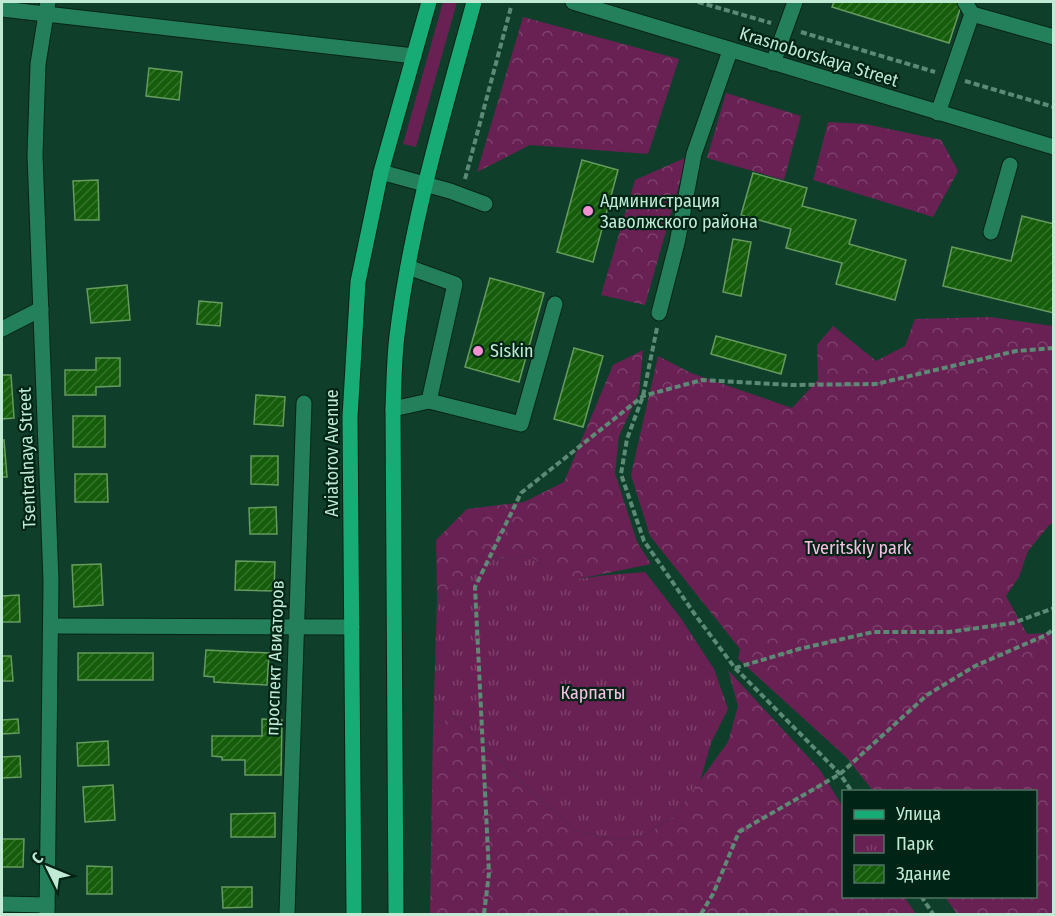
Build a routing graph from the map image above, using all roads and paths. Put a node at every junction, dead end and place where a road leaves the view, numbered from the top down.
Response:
1 (429, 2) edge
2 (474, 2) edge
3 (573, 2) edge
4 (698, 2) edge
5 (795, 2) edge
6 (47, 7) edge
7 (511, 7) dead end
8 (968, 8) edge
9 (2, 9) edge
10 (785, 27) junction
11 (1053, 37) edge
12 (730, 51) junction
13 (414, 56) junction
14 (773, 63) junction
15 (951, 77) junction
16 (1053, 107) edge
17 (938, 113) junction
18 (1053, 147) edge
19 (1010, 165) dead end
20 (381, 172) junction
21 (424, 184) junction
22 (461, 195) junction
23 (486, 204) dead end
24 (991, 232) dead end
25 (408, 267) junction
26 (555, 304) dead end
27 (41, 309) junction
28 (659, 313) joint
29 (2, 329) edge
30 (1053, 348) edge
31 (643, 396) junction
32 (429, 401) junction
33 (304, 403) dead end
34 (393, 409) junction
35 (1053, 608) edge
36 (51, 626) junction
37 (295, 627) junction
38 (352, 627) junction
39 (1053, 629) edge
40 (735, 668) junction
41 (840, 774) junction
42 (851, 790) edge
43 (922, 898) edge
44 (2, 904) edge
45 (47, 910) edge
46 (287, 915) edge
47 (354, 915) edge
48 (396, 915) edge
49 (484, 915) edge
50 (701, 915) edge
51 (933, 915) edge

1 - 13 main road, Aviatorov Avenue
2 - 21 main road
3 - 12 street, Krasnoborskaya Street
4 - 10 path
5 - 10 street
6 - 9 street
6 - 13 street
6 - 27 street, Tsentralnaya Street
7 - 22 path
8 - 11 street
8 - 15 street
10 - 14 street
10 - 15 path
12 - 14 street, Krasnoborskaya Street
12 - 28 street
13 - 20 main road, Aviatorov Avenue
14 - 17 street, Krasnoborskaya Street
15 - 16 path
15 - 17 street
17 - 18 street, Krasnoborskaya Street
19 - 24 street
20 - 21 street
20 - 38 main road, Aviatorov Avenue
21 - 22 street
21 - 25 main road
22 - 23 street
25 - 32 street
25 - 34 main road
26 - 32 street
27 - 29 street
27 - 36 street, Tsentralnaya Street
28 - 31 path
30 - 31 path
31 - 40 path
31 - 49 path
32 - 34 street
33 - 37 street, проспект Авиаторов
34 - 48 main road
35 - 40 path
36 - 37 street
36 - 45 street, Tsentralnaya Street
37 - 38 street
37 - 46 street, проспект Авиаторов
38 - 47 main road, Aviatorov Avenue
39 - 41 path
40 - 41 path
41 - 42 path
41 - 50 path
43 - 51 path
44 - 45 street

